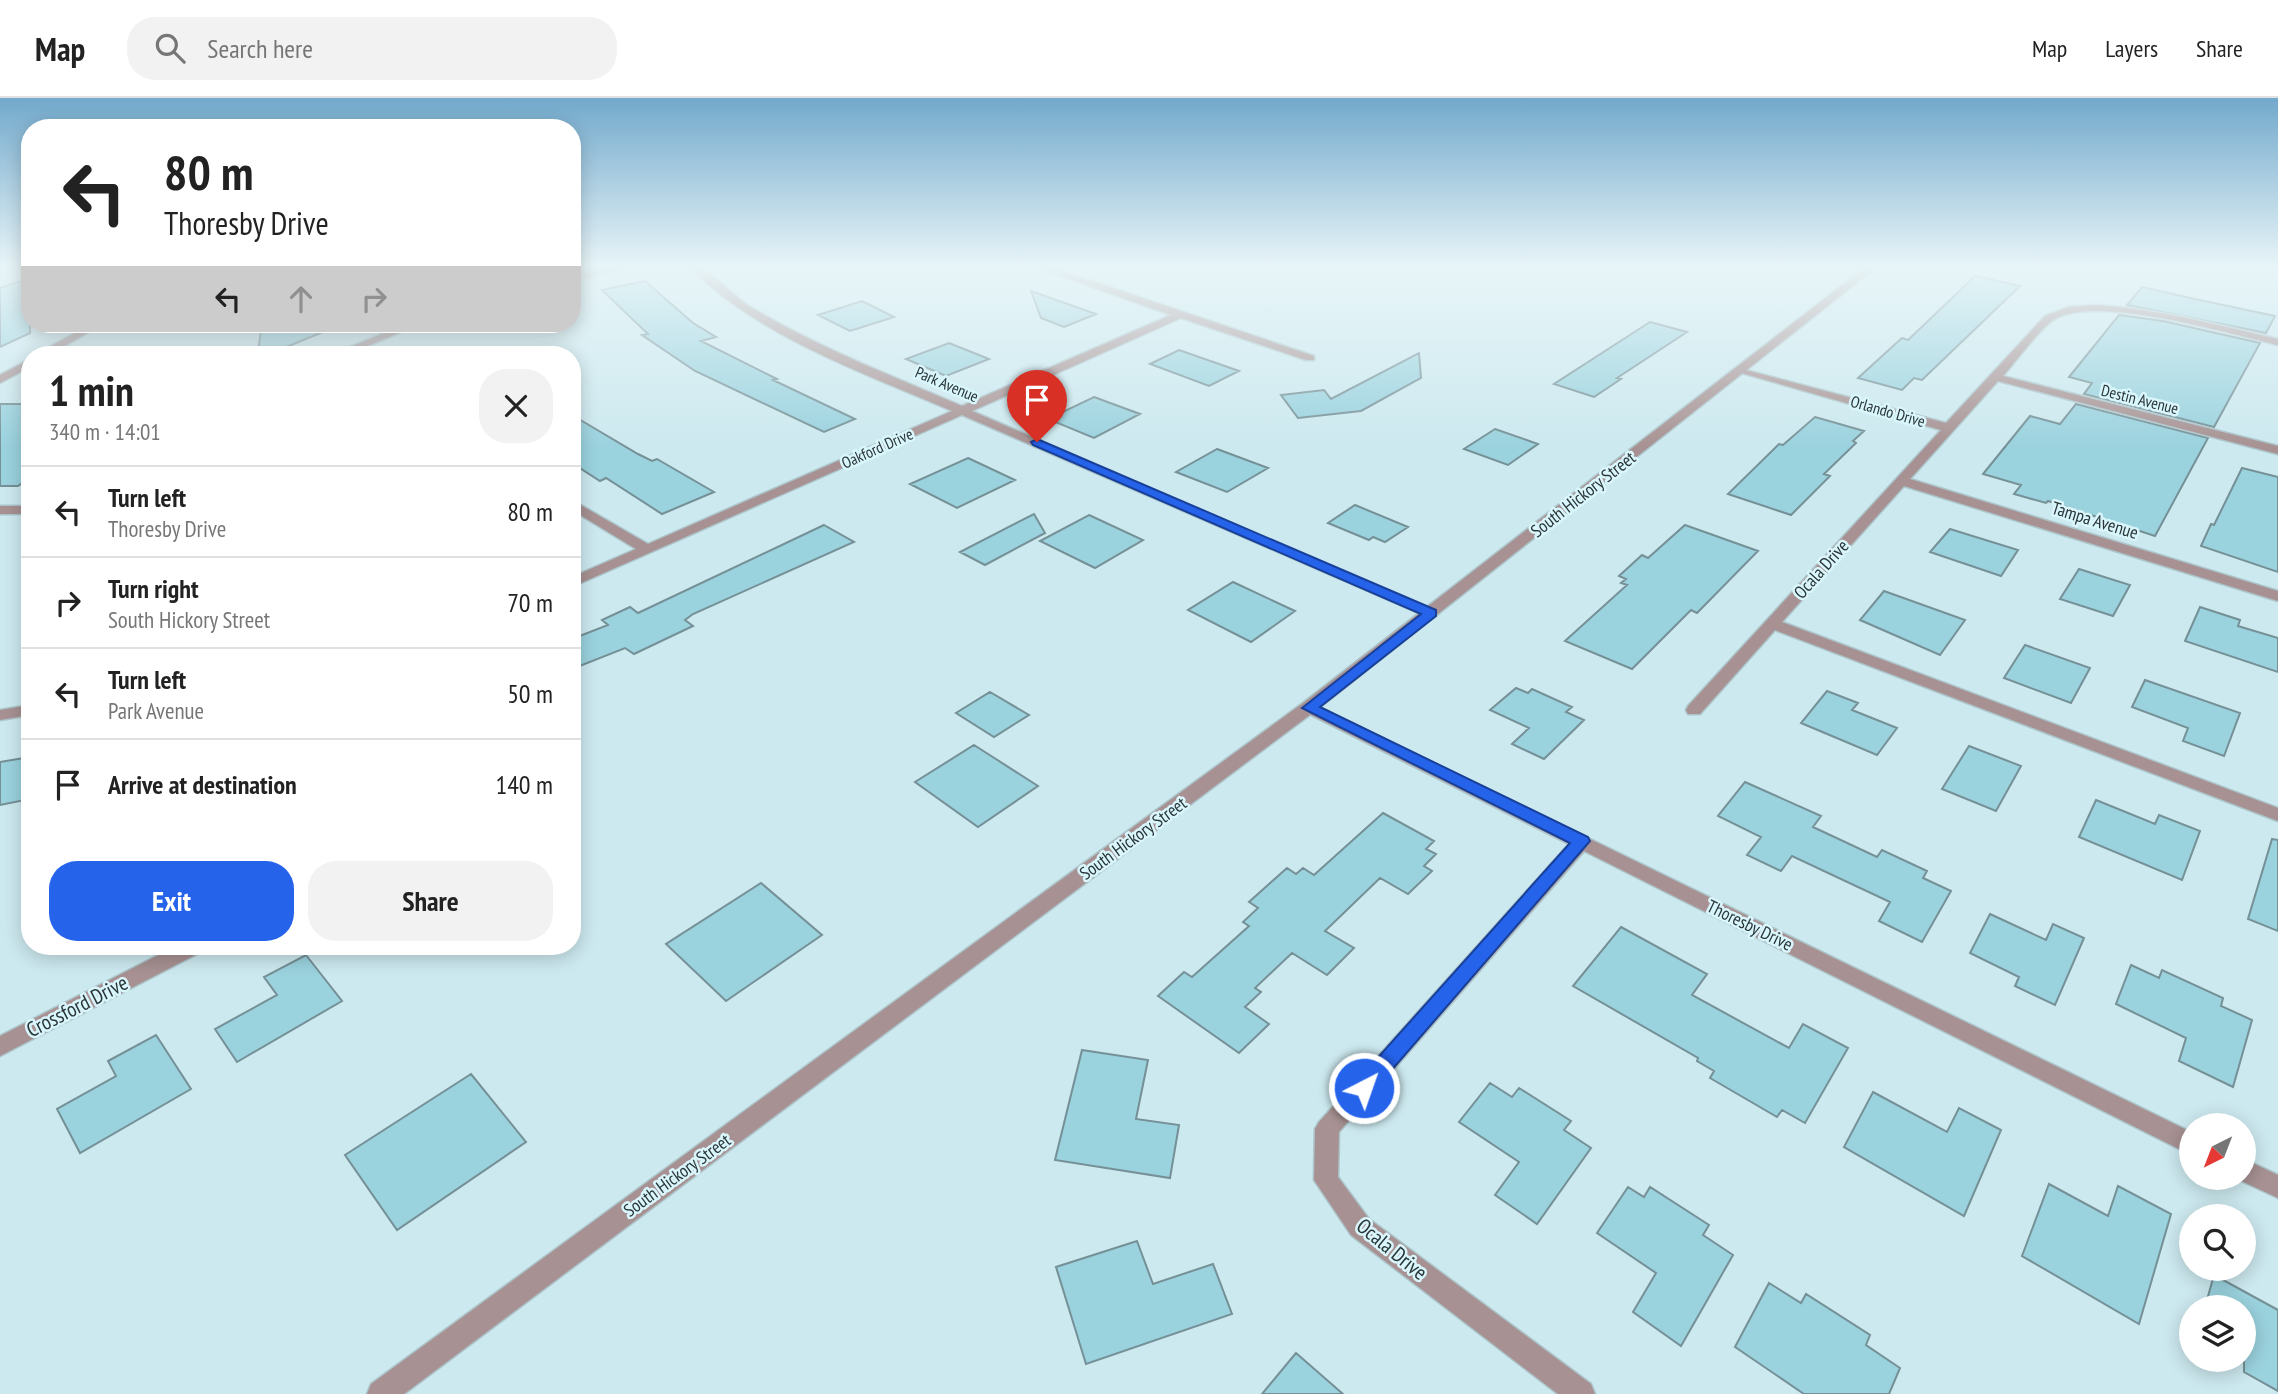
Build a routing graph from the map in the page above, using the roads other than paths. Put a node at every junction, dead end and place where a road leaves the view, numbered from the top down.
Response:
1 (778, 326) edge
2 (1154, 326) edge
3 (1218, 326) edge
4 (1798, 326) edge
5 (2041, 326) edge
6 (2207, 326) edge
7 (81, 333) edge
8 (392, 333) edge
9 (2278, 342) edge
10 (58, 346) edge
11 (360, 346) edge
12 (1310, 358) dead end
13 (21, 368) edge
14 (1742, 370) junction
15 (12, 373) junction
16 (21, 373) edge
17 (1995, 377) junction
18 (0, 380) edge
19 (963, 410) junction
20 (1949, 428) junction
21 (2278, 450) edge
22 (1901, 481) junction
23 (0, 510) edge
24 (21, 510) edge
25 (581, 510) edge
26 (647, 550) junction
27 (581, 579) edge
28 (2278, 596) edge
29 (1431, 613) junction
30 (1772, 623) junction
31 (1309, 708) junction
32 (1694, 709) dead end
33 (21, 712) edge
34 (0, 715) edge
35 (2278, 815) edge
36 (1582, 841) junction
37 (176, 955) edge
38 (0, 1046) edge
39 (2179, 1138) edge
40 (2256, 1176) edge
41 (2278, 1187) edge
42 (381, 1394) edge
43 (1581, 1394) edge

1 - 19 street, Park Avenue
2 - 19 street, Oakford Drive
3 - 12 street
4 - 14 street, South Hickory Street
5 - 17 street, Orlando Drive
6 - 9 street, Orlando Drive
7 - 10 street
8 - 11 street
13 - 15 street
14 - 20 street, Orlando Drive
14 - 29 street, South Hickory Street
15 - 16 street
15 - 18 street
17 - 20 street, Orlando Drive
17 - 21 street, Destin Avenue
19 - 26 street, Oakford Drive
19 - 29 street, Park Avenue
20 - 22 street, Ocala Drive
22 - 28 street, Tampa Avenue
22 - 30 street, Ocala Drive
23 - 24 street
25 - 26 street
26 - 27 street, Oakford Drive
29 - 31 street, South Hickory Street
30 - 32 street, Ocala Drive
30 - 35 street
31 - 36 street, Thoresby Drive
31 - 42 street, South Hickory Street
33 - 34 street
36 - 39 street, Thoresby Drive
36 - 43 street, Ocala Drive
37 - 38 street, Crossford Drive
40 - 41 street

